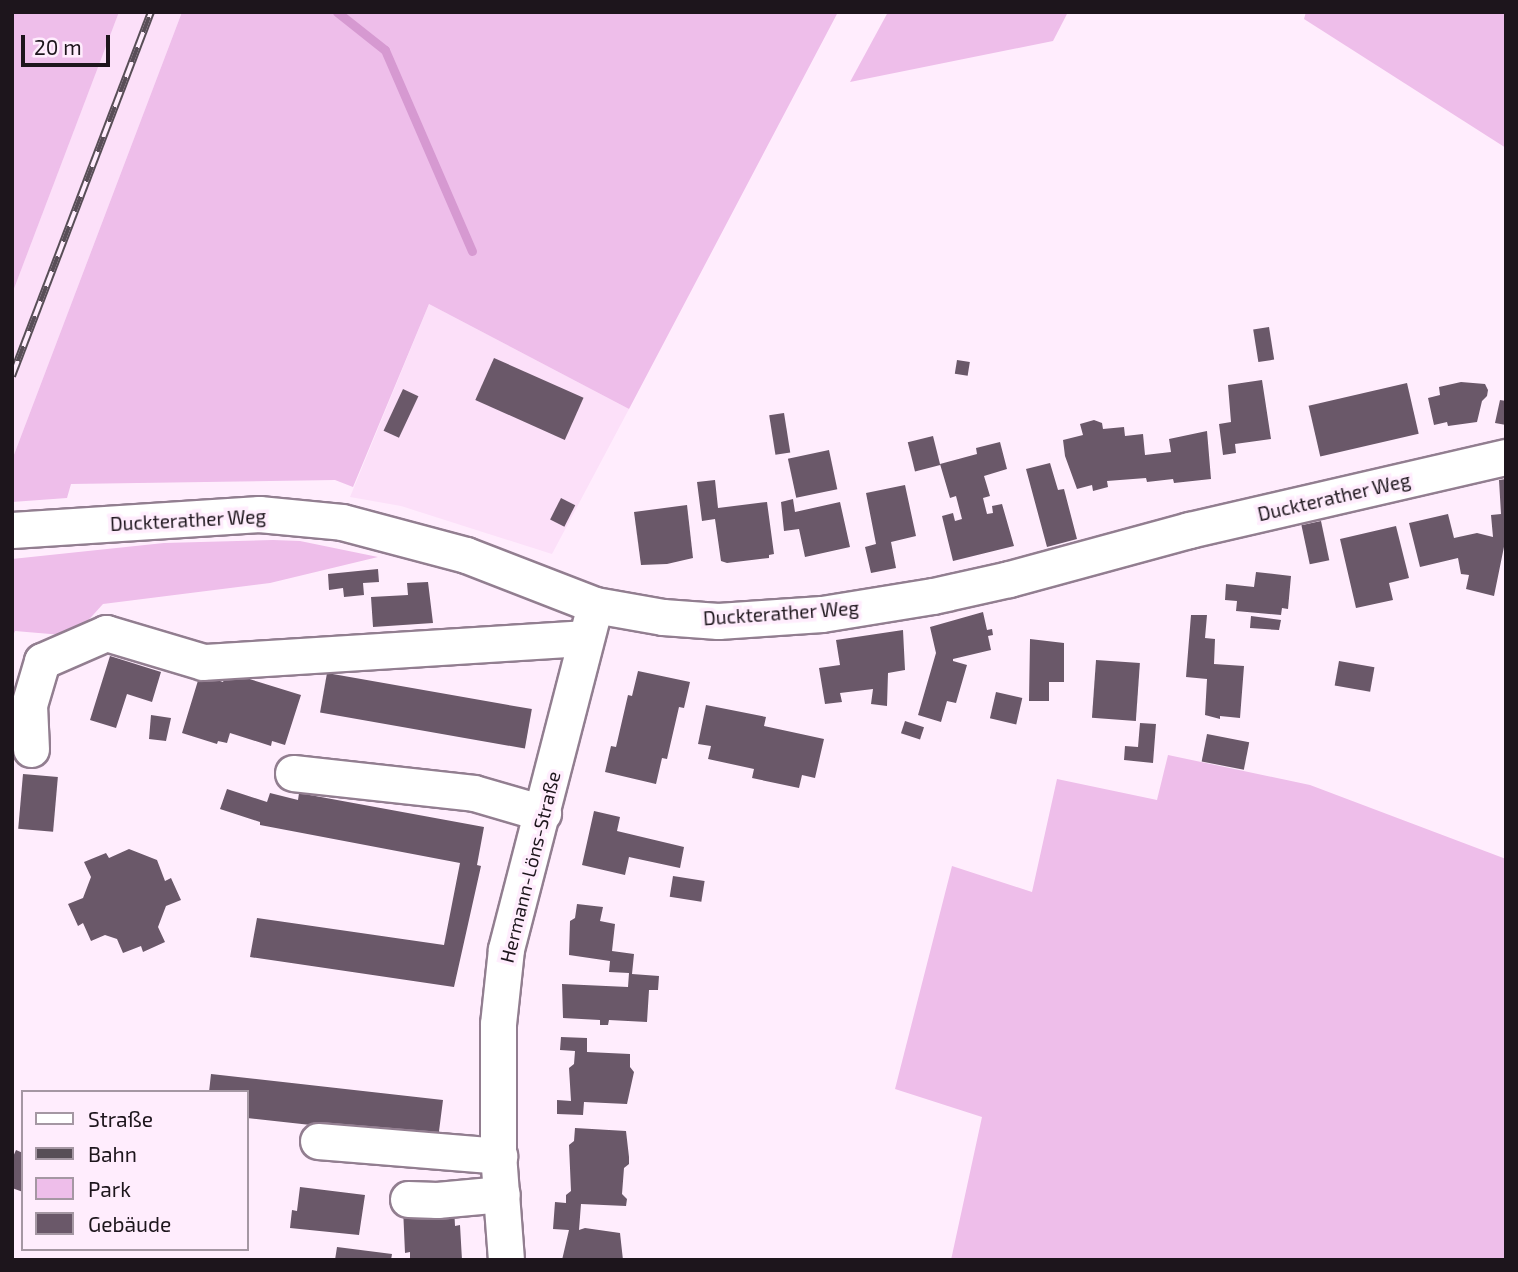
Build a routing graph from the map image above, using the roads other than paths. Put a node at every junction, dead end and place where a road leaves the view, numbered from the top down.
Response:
1 (1506, 457) edge
2 (12, 530) edge
3 (595, 605) junction
4 (585, 638) junction
5 (31, 749) dead end
6 (293, 773) dead end
7 (543, 813) junction
8 (318, 1141) dead end
9 (499, 1156) junction
10 (502, 1194) junction
11 (408, 1199) dead end
12 (506, 1260) edge

1 - 3 street, Duckterather Weg
2 - 3 street, Duckterather Weg
3 - 4 street, Hermann-Löns-Straße
4 - 5 street
4 - 7 street, Hermann-Löns-Straße
6 - 7 street
7 - 9 street, Hermann-Löns-Straße
8 - 9 street
9 - 10 street, Hermann-Löns-Straße
10 - 11 street
10 - 12 street, Hermann-Löns-Straße

